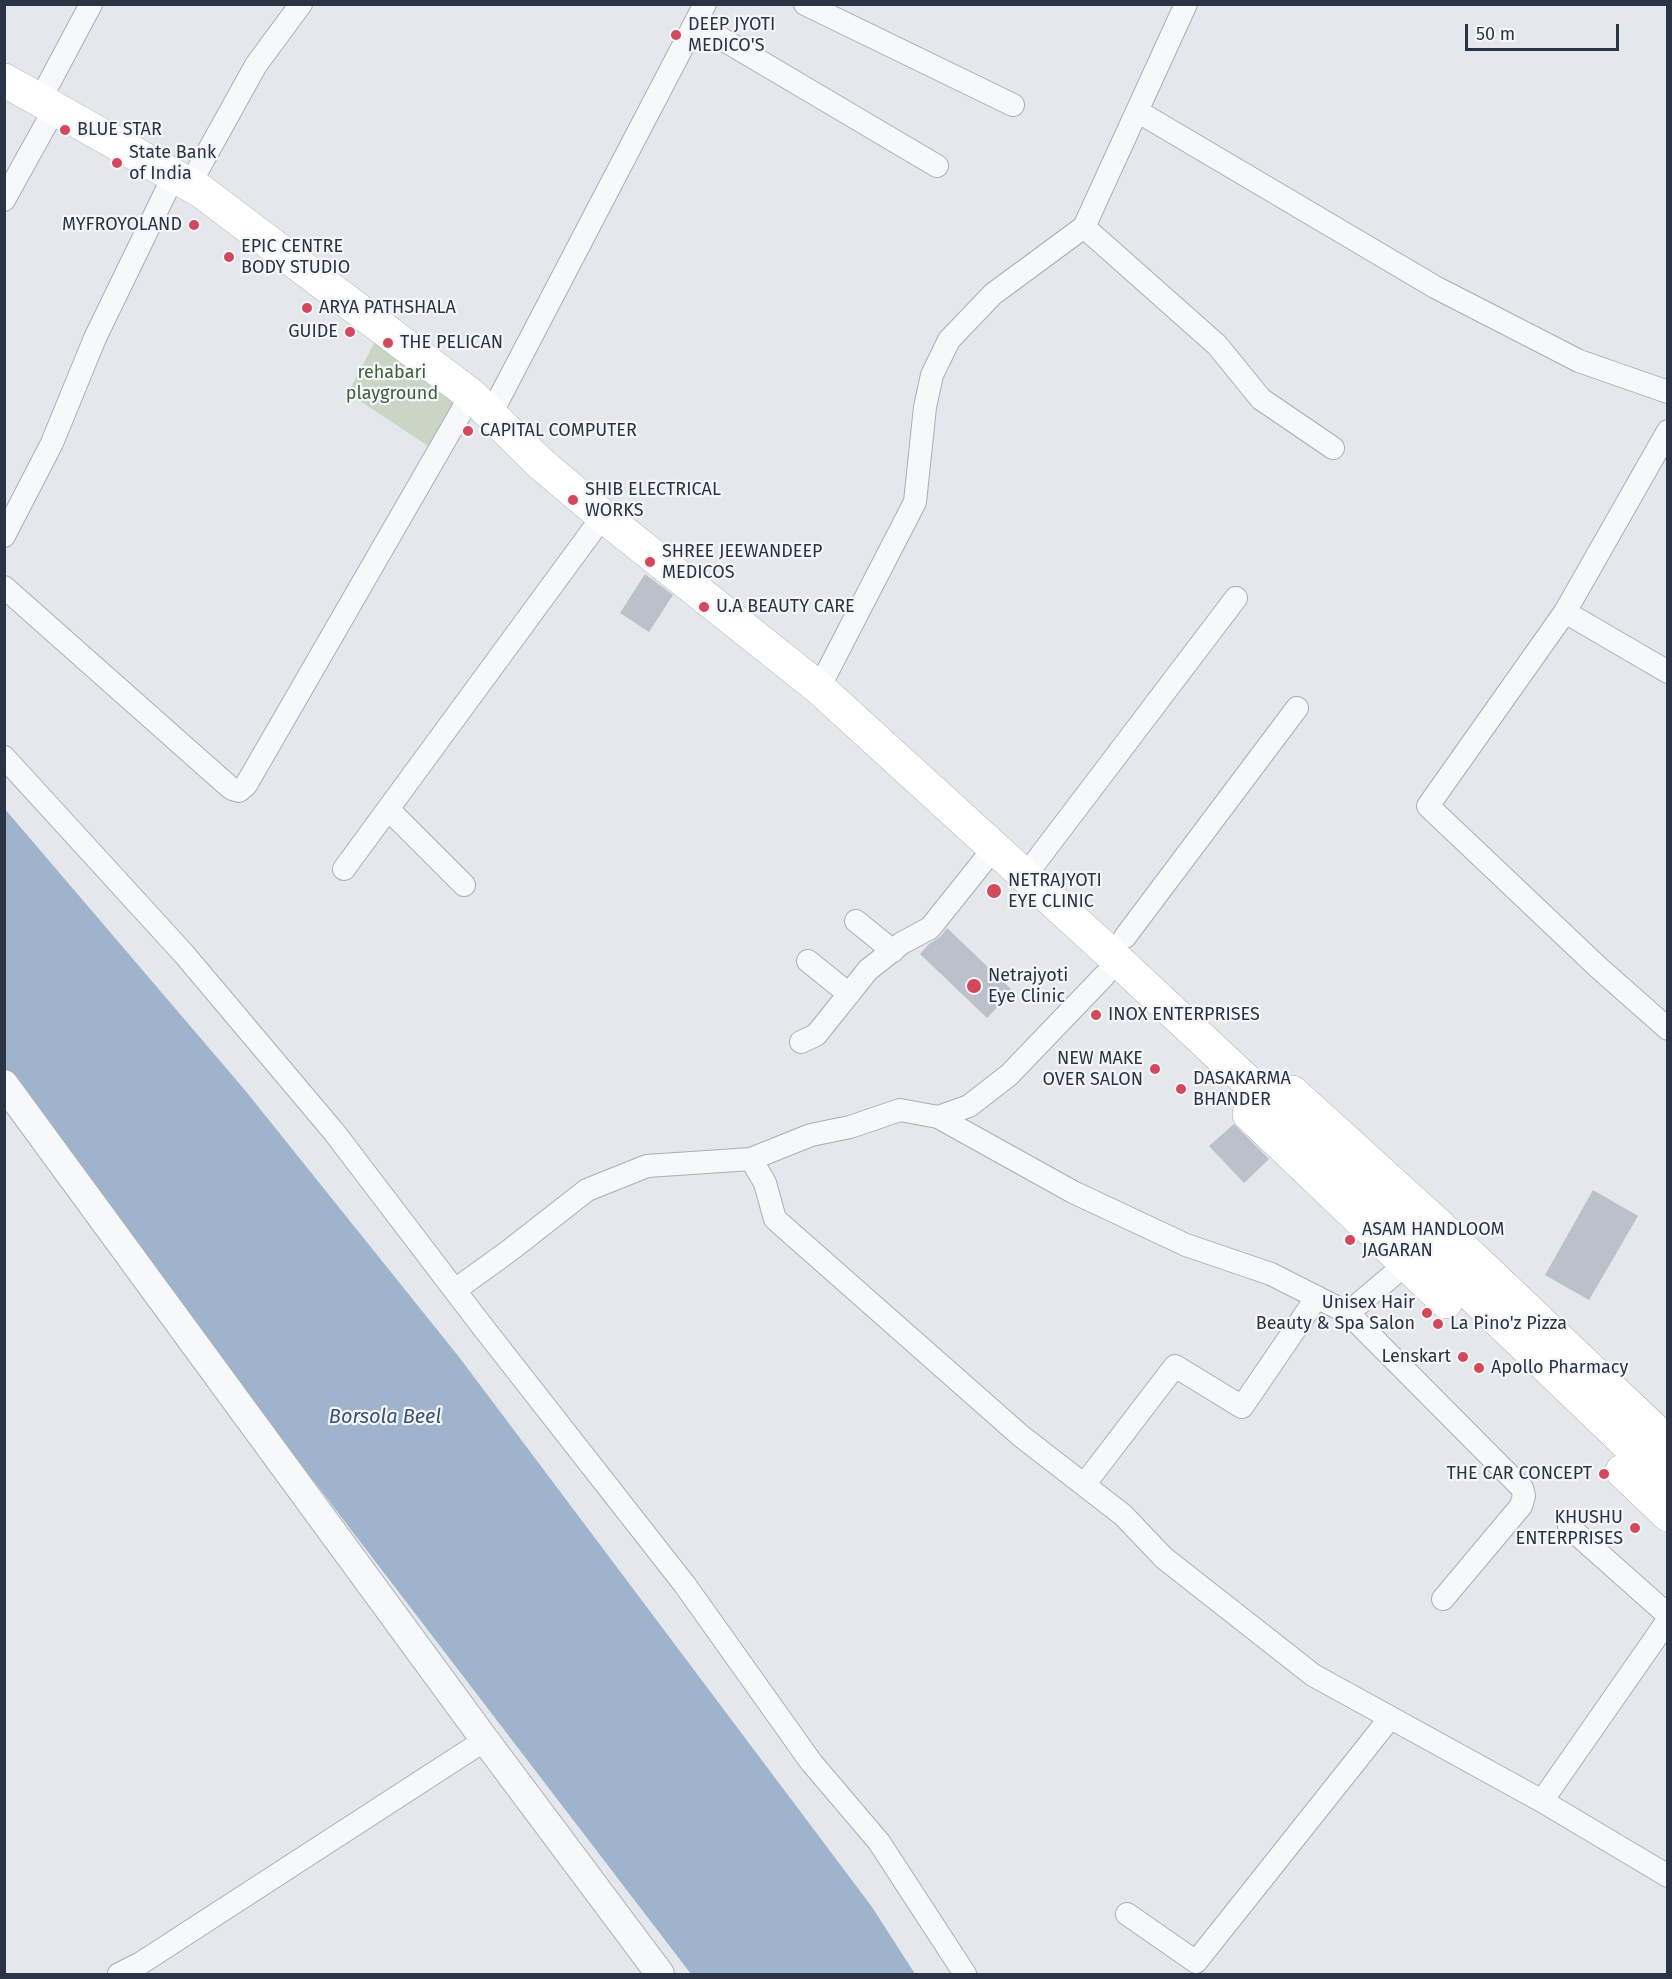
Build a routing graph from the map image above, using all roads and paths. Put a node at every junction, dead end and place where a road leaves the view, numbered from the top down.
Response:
1 (91, 4) edge
2 (301, 4) edge
3 (805, 4) edge
4 (1186, 4) edge
5 (700, 14) edge
6 (4, 80) edge
7 (48, 104) junction
8 (1013, 105) dead end
9 (1137, 111) junction
10 (937, 166) dead end
11 (182, 180) junction
12 (4, 200) edge
13 (1084, 227) junction
14 (1668, 392) edge
15 (481, 405) junction
16 (1668, 431) edge
17 (1333, 448) dead end
18 (603, 516) junction
19 (4, 536) edge
20 (4, 587) edge
21 (1236, 598) dead end
22 (1565, 612) junction
23 (1668, 672) edge
24 (819, 688) junction
25 (1297, 708) dead end
26 (4, 757) edge
27 (388, 808) junction
28 (994, 848) junction
29 (344, 869) dead end
30 (464, 885) dead end
31 (1037, 886) junction
32 (856, 921) dead end
33 (1125, 937) junction
34 (893, 951) junction
35 (808, 961) dead end
36 (1104, 976) junction
37 (849, 994) junction
38 (1668, 1029) edge
39 (801, 1042) dead end
40 (4, 1084) edge
41 (938, 1117) junction
42 (751, 1159) junction
43 (1406, 1264) junction
44 (455, 1290) junction
45 (1317, 1298) junction
46 (1348, 1313) junction
47 (1668, 1443) edge
48 (1668, 1483) edge
49 (1084, 1485) junction
50 (1668, 1515) edge
51 (1569, 1527) dead end
52 (1443, 1599) dead end
53 (1668, 1615) edge
54 (1668, 1620) edge
55 (1390, 1718) junction
56 (485, 1740) junction
57 (1542, 1801) junction
58 (1668, 1876) edge
59 (1127, 1914) dead end
60 (119, 1974) edge
61 (660, 1974) edge
62 (965, 1974) edge

1 - 7 street
2 - 11 street
3 - 8 street
4 - 9 street
5 - 10 street
5 - 15 street
6 - 7 main road
7 - 11 main road
7 - 12 street
9 - 13 street
9 - 14 street
11 - 15 main road
11 - 19 street
13 - 17 street
13 - 24 street
15 - 18 main road
15 - 20 street
16 - 22 street
18 - 24 main road
18 - 27 street
21 - 31 street
22 - 23 street
22 - 38 street
24 - 28 main road
25 - 33 street
26 - 44 street
27 - 29 street
27 - 30 street
28 - 31 main road
28 - 34 street
31 - 33 main road
31 - 36 main road
31 - 48 main road
32 - 34 street
33 - 47 main road
34 - 37 street
35 - 37 street
36 - 41 street
36 - 43 main road
37 - 39 street
40 - 56 street
41 - 42 street
41 - 45 street
42 - 44 street
42 - 49 street
43 - 46 street
43 - 50 main road
44 - 62 street
45 - 46 street
45 - 49 street
46 - 52 street
49 - 55 street
51 - 53 street
54 - 57 street
55 - 57 street
55 - 59 street
56 - 60 street
56 - 61 street
57 - 58 street

